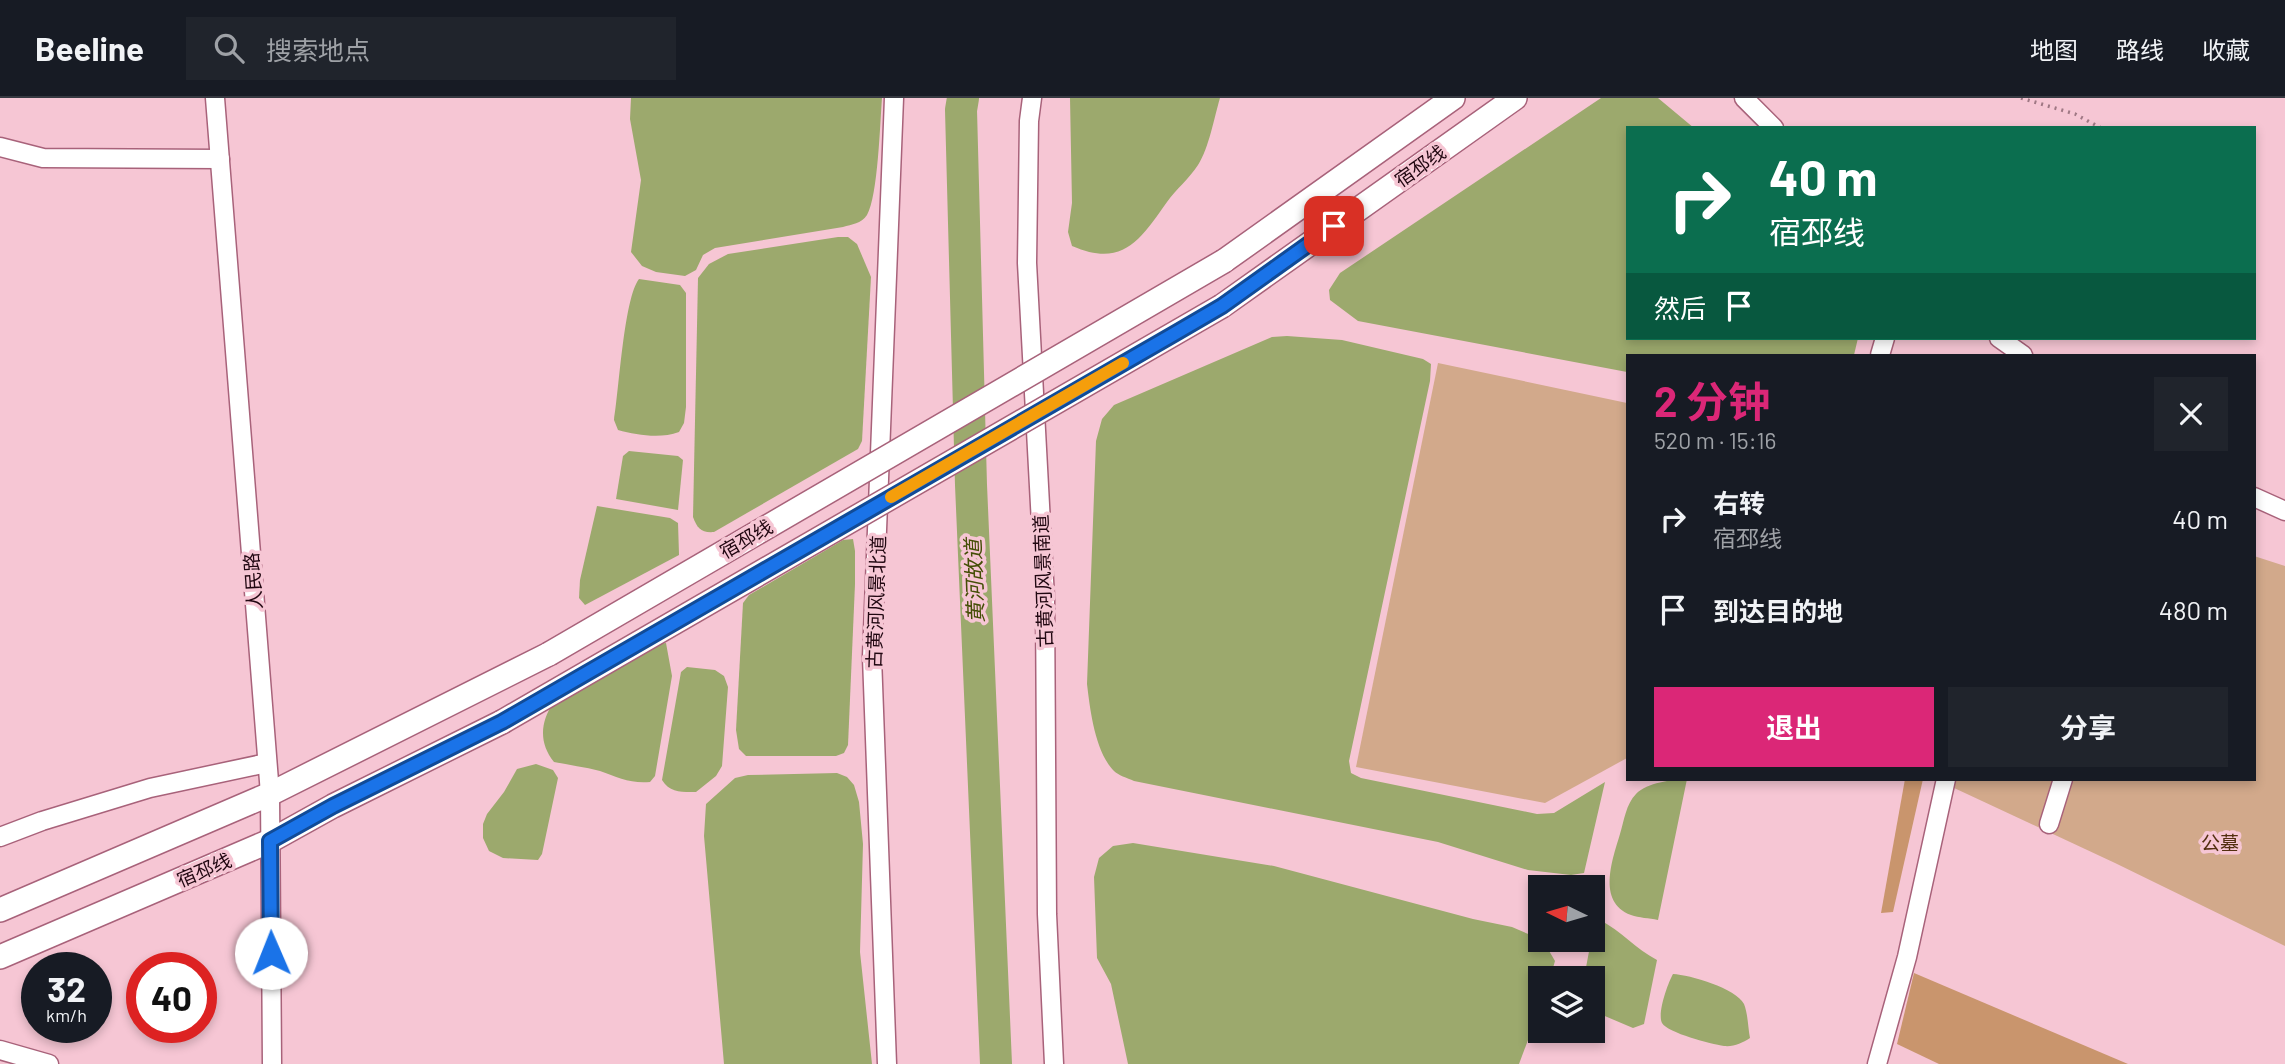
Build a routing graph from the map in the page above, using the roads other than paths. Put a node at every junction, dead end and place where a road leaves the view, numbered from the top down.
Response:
1 (215, 98) edge
2 (894, 98) edge
3 (1031, 98) edge
4 (1453, 98) edge
5 (1515, 98) edge
6 (1744, 98) edge
7 (1772, 126) edge
8 (0, 147) edge
9 (220, 159) junction
10 (2002, 340) edge
11 (2022, 354) edge
12 (2256, 498) edge
13 (2285, 511) edge
14 (268, 763) junction
15 (1946, 781) edge
16 (2062, 781) edge
17 (270, 794) junction
18 (2049, 824) dead end
19 (0, 837) edge
20 (270, 841) junction
21 (0, 911) edge
22 (0, 957) edge
23 (0, 1050) edge
24 (49, 1064) edge
25 (272, 1064) edge
26 (887, 1064) edge
27 (1054, 1064) edge
28 (1877, 1064) edge

1 - 9 street, 人民路
2 - 26 street, 古黄河风景北道
3 - 27 street, 古黄河风景南道
4 - 17 main road, 宿邳线, bridge
5 - 20 main road, 宿邳线, bridge
6 - 7 street
8 - 9 street
9 - 14 street, 人民路
10 - 11 street
12 - 13 street
14 - 17 street, 人民路
14 - 19 street
15 - 28 street
16 - 18 street
17 - 20 street, 人民路
17 - 21 main road, 宿邳线
20 - 22 main road, 宿邳线
20 - 25 street, 人民路
23 - 24 street

